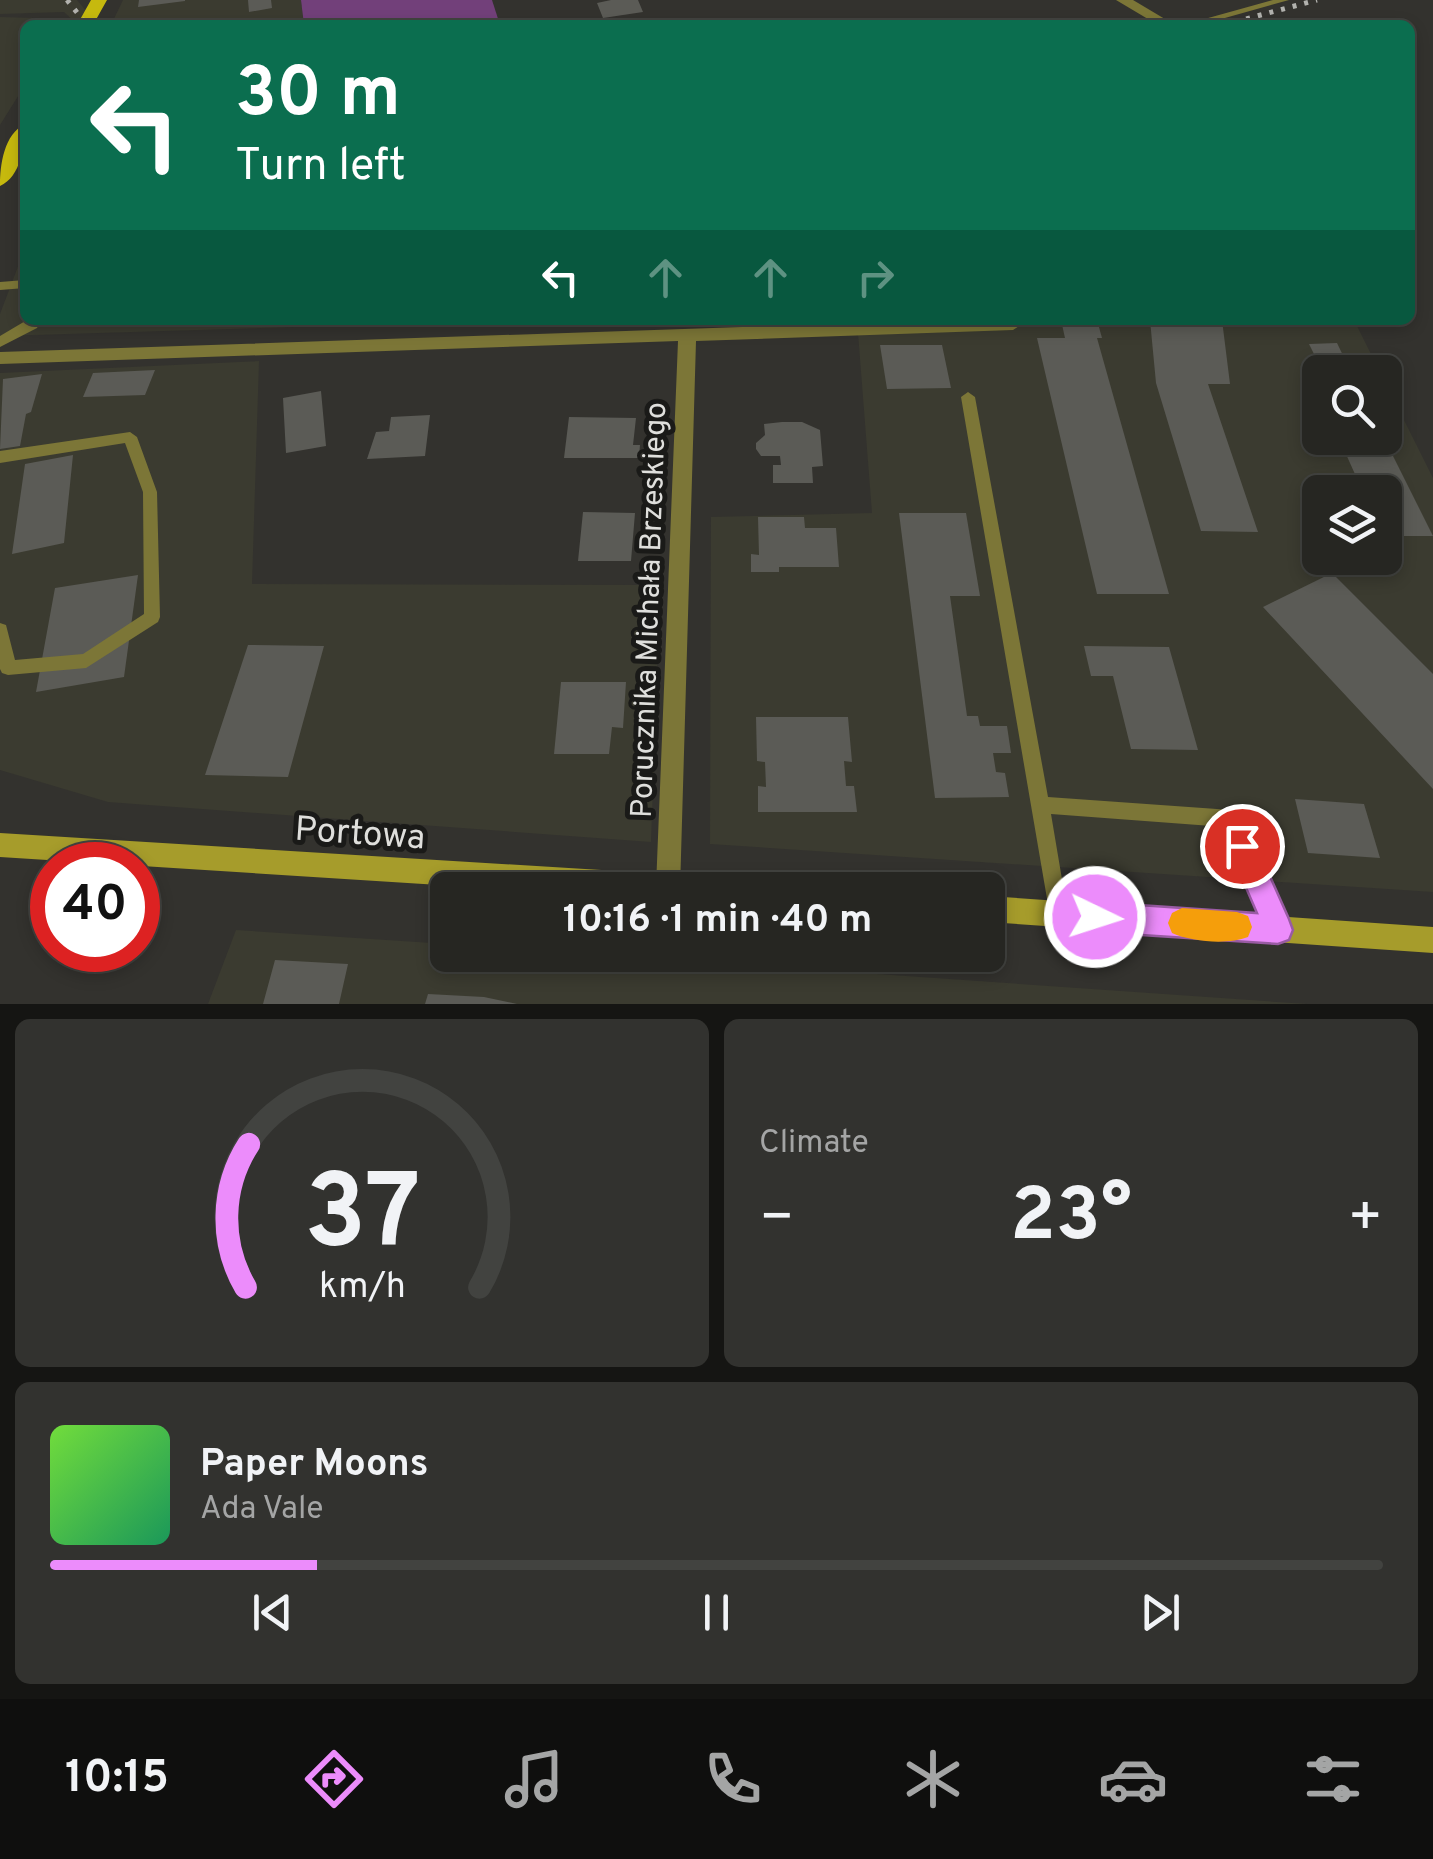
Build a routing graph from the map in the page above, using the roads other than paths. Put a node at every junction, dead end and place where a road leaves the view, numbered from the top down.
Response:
1 (1123, 0) edge
2 (1284, 0) edge
3 (1159, 20) edge
4 (1207, 20) edge
5 (20, 140) edge
6 (0, 180) edge
7 (32, 325) edge
8 (879, 325) edge
9 (688, 334) junction
10 (0, 342) edge
11 (0, 358) edge
12 (968, 397) dead end
13 (0, 457) edge
14 (0, 630) edge
15 (1040, 806) junction
16 (0, 845) edge
17 (430, 872) edge
18 (670, 872) edge
19 (1005, 911) edge
20 (1058, 914) junction
21 (1278, 930) junction
22 (1433, 940) edge

1 - 3 street
2 - 4 lane
5 - 6 main road
7 - 10 lane
8 - 9 street
9 - 11 street
9 - 18 street, Porucznika Michała Brzeskiego
12 - 15 lane
13 - 14 lane
15 - 20 lane
15 - 21 lane
16 - 17 street, Portowa
19 - 20 street
20 - 21 street
21 - 22 street

